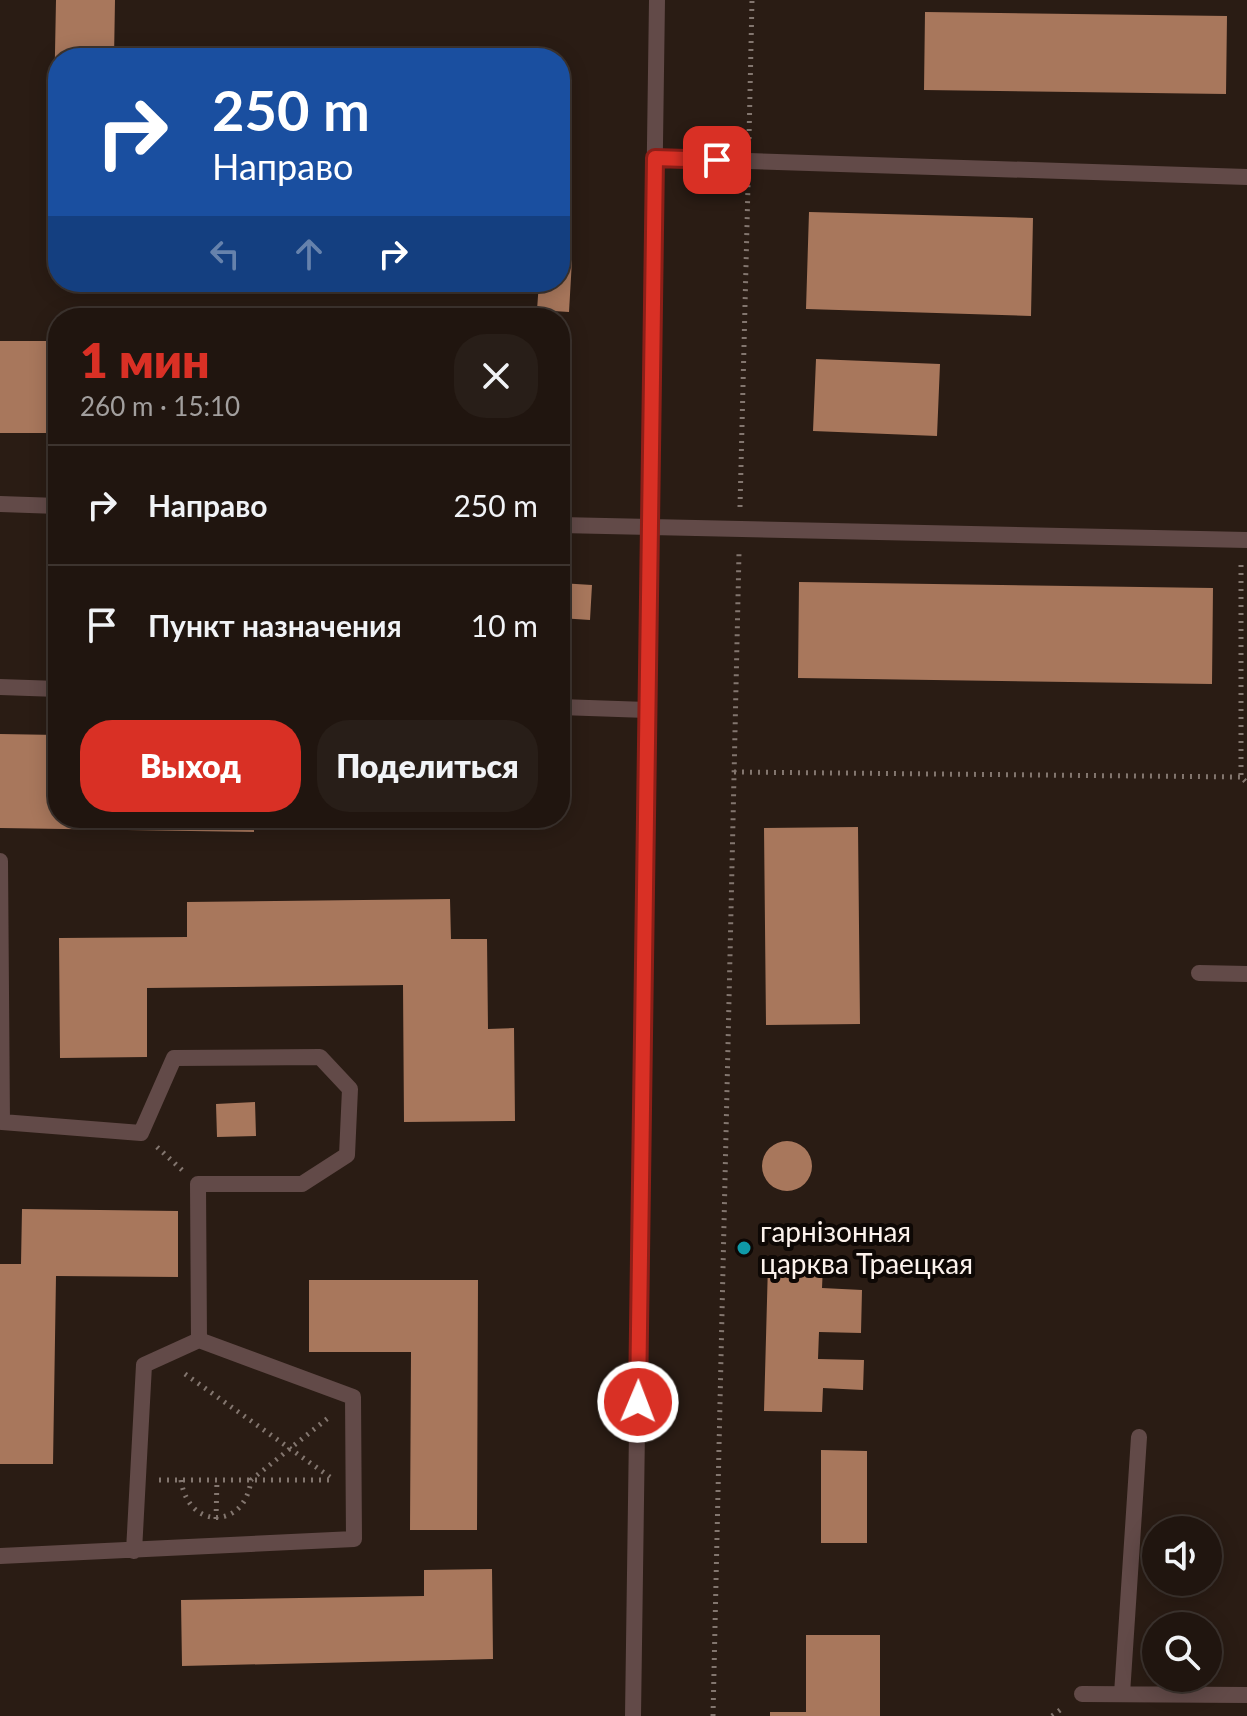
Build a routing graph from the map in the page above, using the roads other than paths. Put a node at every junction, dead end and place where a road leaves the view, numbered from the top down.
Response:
1 (657, 0) edge
2 (655, 158) junction
3 (1247, 177) edge
4 (0, 504) edge
5 (48, 506) edge
6 (570, 525) edge
7 (650, 528) junction
8 (1244, 540) edge
9 (0, 687) edge
10 (48, 689) edge
11 (570, 707) edge
12 (647, 710) junction
13 (0, 861) edge
14 (1199, 973) dead end
15 (1247, 974) edge
16 (199, 1340) junction
17 (1139, 1437) dead end
18 (134, 1551) junction
19 (0, 1556) edge
20 (1082, 1694) dead end
21 (1122, 1694) junction
22 (1247, 1695) edge
23 (633, 1716) edge

1 - 2 lane
2 - 3 lane
2 - 7 lane
4 - 5 lane
6 - 7 lane
7 - 8 lane
7 - 12 lane
9 - 10 lane
11 - 12 lane
12 - 23 lane
13 - 16 lane
14 - 15 lane
16 - 18 lane
16 - 18 lane
17 - 21 lane
18 - 19 lane
20 - 21 lane
21 - 22 lane

